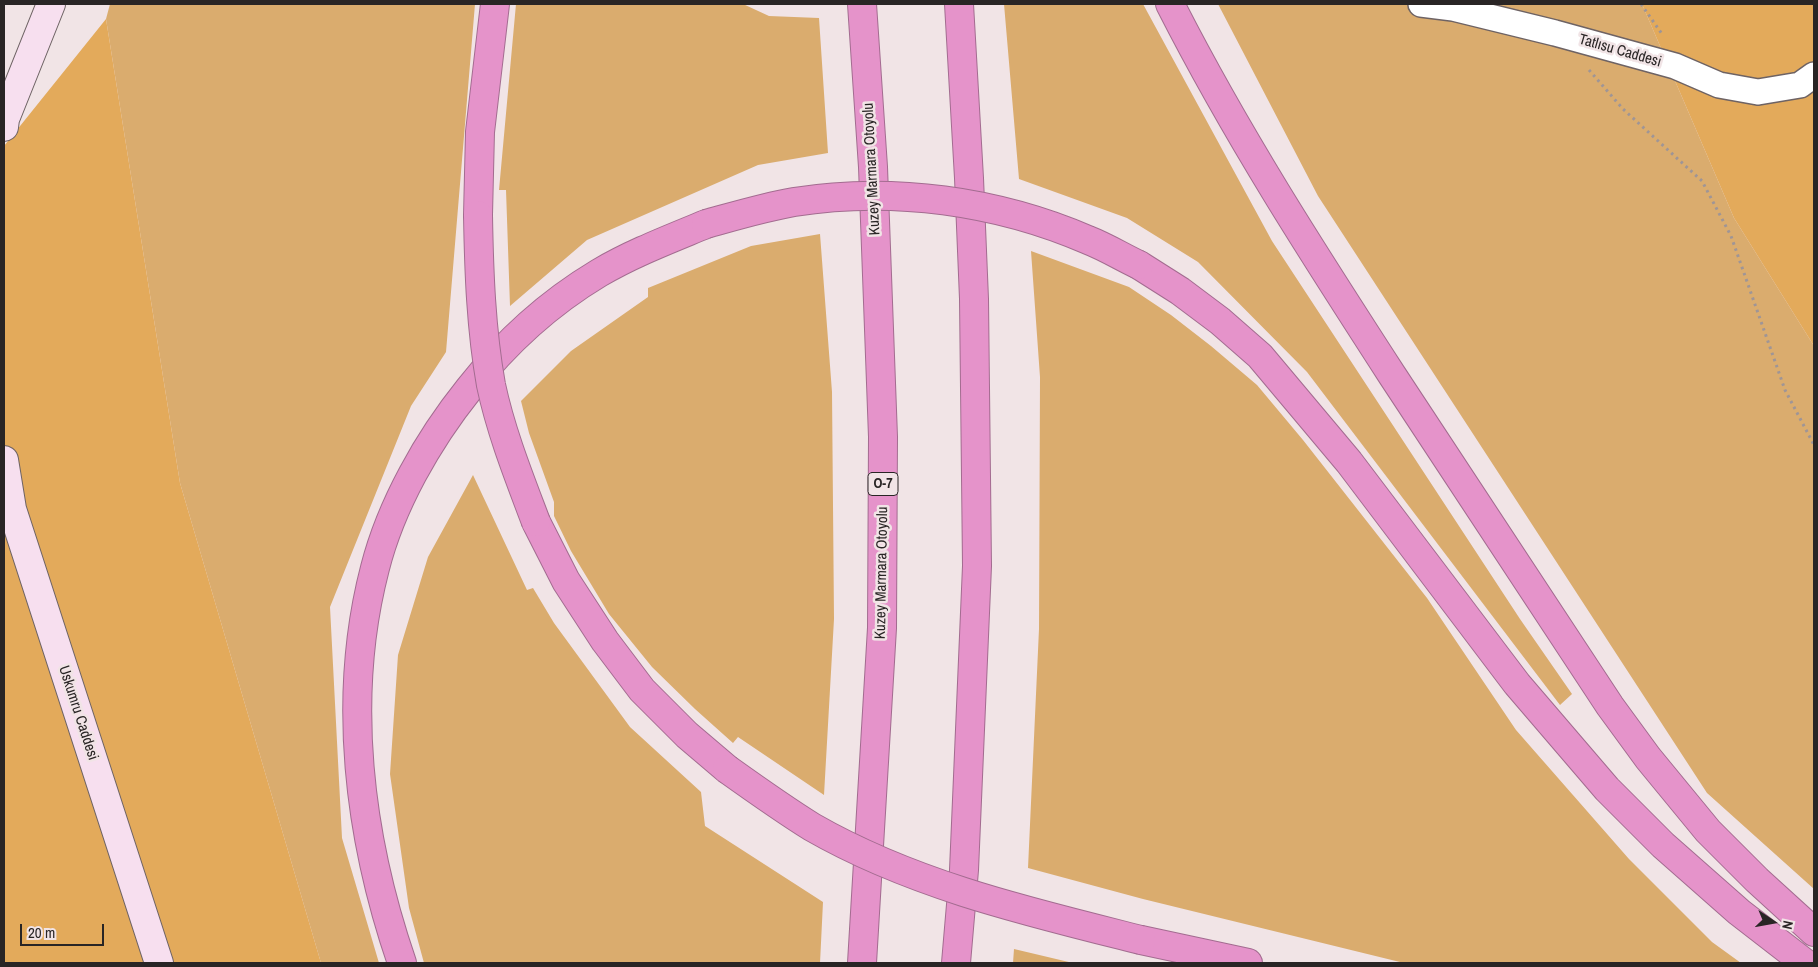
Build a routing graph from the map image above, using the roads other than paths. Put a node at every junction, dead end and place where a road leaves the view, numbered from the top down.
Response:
1 (51, 4) edge
2 (495, 4) edge
3 (862, 4) edge
4 (959, 4) edge
5 (1170, 4) edge
6 (1421, 4) edge
7 (1814, 75) edge
8 (4, 127) edge
9 (4, 460) edge
10 (1814, 932) edge
11 (159, 963) edge
12 (402, 963) edge
13 (862, 963) edge
14 (956, 963) edge
15 (1248, 963) edge
16 (1805, 963) edge

1 - 8 main road
2 - 15 highway, bridge
3 - 13 highway, Kuzey Marmara Otoyolu / O-7
4 - 14 highway
5 - 10 highway
6 - 7 street, Tatlısu Caddesi
9 - 11 main road, Uskumru Caddesi
12 - 16 highway, bridge

